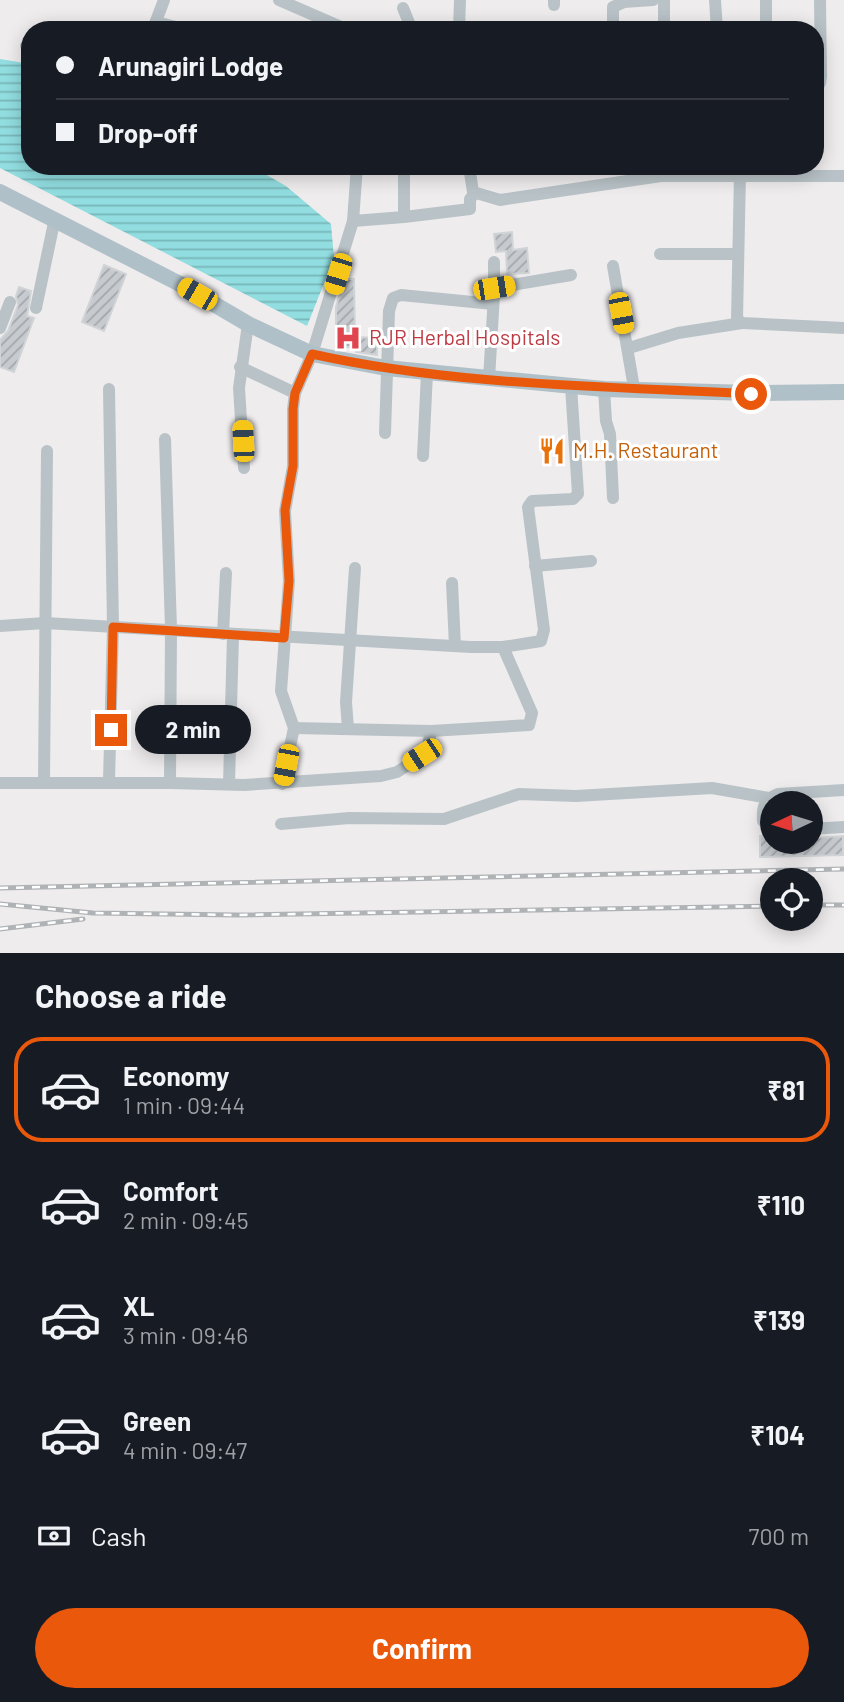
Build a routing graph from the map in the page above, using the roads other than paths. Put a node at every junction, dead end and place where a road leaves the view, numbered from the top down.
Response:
1 (164, 0) edge
2 (280, 0) edge
3 (460, 0) edge
4 (653, 0) edge
5 (664, 0) edge
6 (715, 0) edge
7 (766, 0) edge
8 (820, 0) edge
9 (403, 8) dead end
10 (156, 21) edge
11 (328, 21) edge
12 (408, 21) edge
13 (459, 21) edge
14 (612, 21) edge
15 (664, 21) edge
16 (716, 21) edge
17 (766, 21) edge
18 (820, 21) edge
19 (356, 175) edge
20 (404, 175) edge
21 (469, 175) edge
22 (639, 175) edge
23 (740, 175) edge
24 (792, 175) edge
25 (844, 176) edge
26 (0, 192) edge
27 (475, 193) junction
28 (404, 217) junction
29 (55, 218) junction
30 (353, 222) junction
31 (660, 254) dead end
32 (737, 254) junction
33 (494, 262) dead end
34 (613, 266) dead end
35 (571, 275) dead end
36 (494, 288) junction
37 (10, 302) dead end
38 (493, 304) junction
39 (36, 308) dead end
40 (742, 323) junction
41 (248, 324) junction
42 (0, 328) edge
43 (844, 328) edge
44 (629, 348) junction
45 (312, 354) junction
46 (240, 368) junction
47 (386, 369) junction
48 (427, 373) junction
49 (489, 379) junction
50 (571, 386) junction
51 (634, 388) junction
52 (109, 389) dead end
53 (604, 389) junction
54 (844, 392) edge
55 (295, 393) junction
56 (385, 433) dead end
57 (165, 439) dead end
58 (47, 451) dead end
59 (423, 456) dead end
60 (244, 468) dead end
61 (612, 498) dead end
62 (591, 561) dead end
63 (535, 566) junction
64 (355, 568) dead end
65 (226, 573) dead end
66 (452, 583) dead end
67 (45, 623) junction
68 (0, 625) edge
69 (113, 627) junction
70 (172, 629) junction
71 (228, 634) junction
72 (284, 638) junction
73 (351, 640) junction
74 (455, 646) junction
75 (503, 647) junction
76 (294, 728) junction
77 (348, 729) junction
78 (431, 730) junction
79 (109, 781) junction
80 (44, 782) junction
81 (0, 783) edge
82 (170, 783) junction
83 (282, 783) junction
84 (229, 784) junction
85 (844, 790) edge
86 (823, 791) edge
87 (760, 796) edge
88 (281, 824) dead end
89 (844, 827) edge
90 (823, 828) edge

1 - 10 street
2 - 11 street
3 - 13 street
4 - 14 street
5 - 15 street
6 - 16 street
7 - 17 street
8 - 18 street
9 - 12 street
19 - 30 street
20 - 28 street
21 - 27 street
22 - 27 street
23 - 32 street
24 - 25 street
26 - 29 main road
27 - 28 street
28 - 30 street
29 - 39 street
29 - 41 main road
30 - 45 street
31 - 32 street
32 - 40 street
33 - 36 street
34 - 44 street
35 - 36 street
36 - 38 street
37 - 42 street
38 - 47 street
38 - 49 street
40 - 43 street
40 - 44 street
41 - 45 main road
41 - 46 street
44 - 51 street
45 - 47 main road
45 - 55 street
46 - 55 street
46 - 60 street
47 - 48 main road
47 - 56 street
48 - 49 main road
48 - 59 street
49 - 50 main road
50 - 53 main road
50 - 63 street
51 - 53 main road
51 - 54 main road
52 - 69 street
53 - 61 street
55 - 72 street
57 - 70 street
58 - 67 street
62 - 63 street
63 - 75 street
64 - 73 street
65 - 71 street
66 - 74 street
67 - 68 street
67 - 69 street
67 - 80 street
69 - 70 street
69 - 79 street
70 - 71 street
70 - 82 street
71 - 72 street
71 - 84 street
72 - 73 street
72 - 76 street
73 - 74 street
73 - 77 street
74 - 75 street
75 - 78 street
76 - 77 street
76 - 83 street
77 - 78 street
78 - 83 street
79 - 80 street
79 - 82 street
80 - 81 street
82 - 84 street
83 - 84 street
85 - 86 street
87 - 88 street
89 - 90 street

